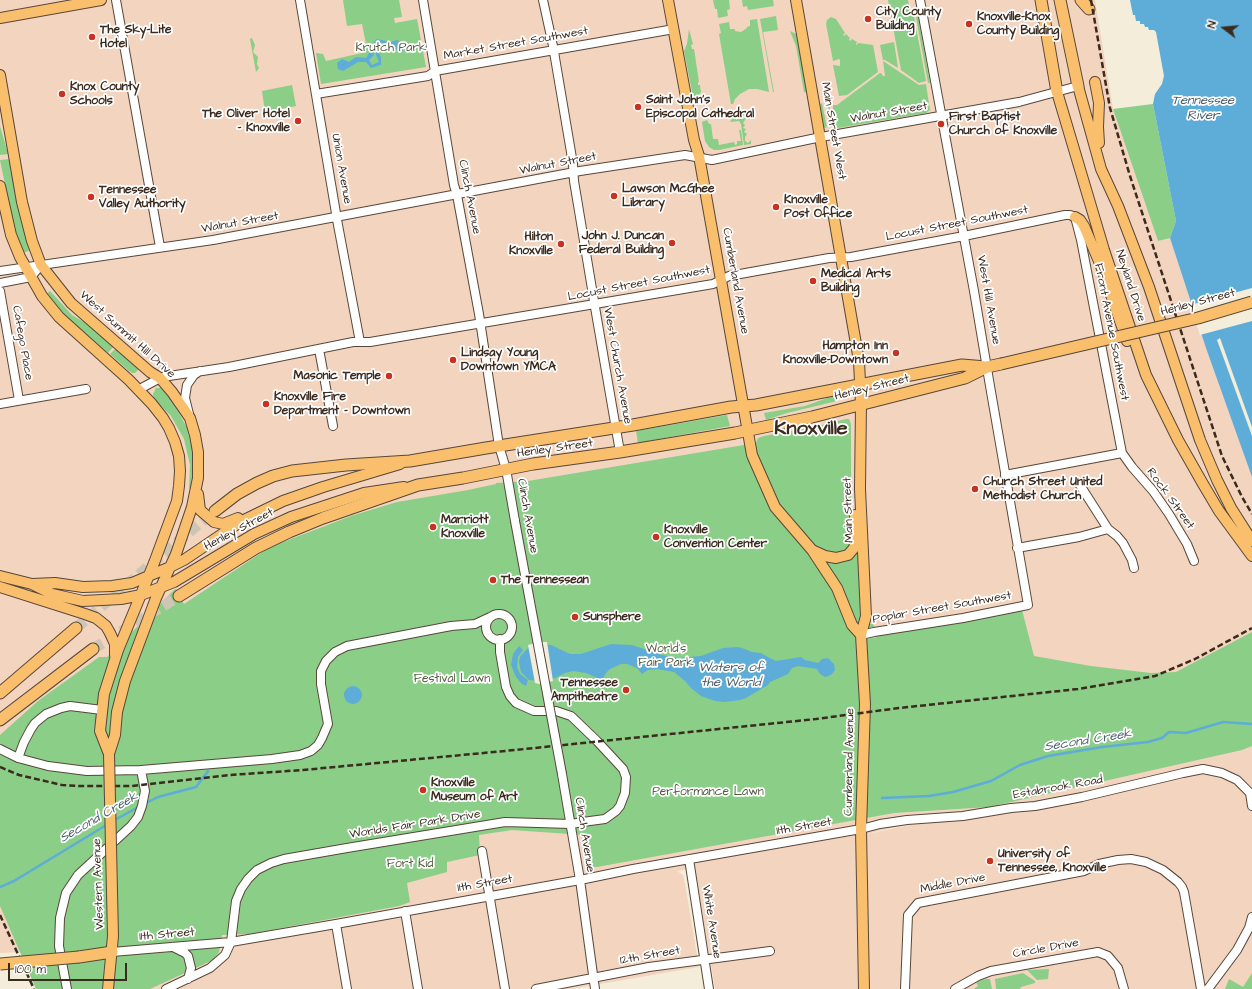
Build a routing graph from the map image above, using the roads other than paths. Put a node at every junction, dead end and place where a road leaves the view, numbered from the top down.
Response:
1 (101, 0) edge
2 (116, 0) edge
3 (300, 0) edge
4 (423, 0) edge
5 (543, 0) edge
6 (668, 0) edge
7 (796, 0) edge
8 (920, 0) edge
9 (1041, 0) edge
10 (1060, 0) edge
11 (1081, 0) edge
12 (1089, 9) dead end
13 (0, 18) edge
14 (674, 29) junction
15 (553, 50) junction
16 (435, 71) junction
17 (0, 75) edge
18 (1095, 82) dead end
19 (1078, 86) junction
20 (1057, 92) junction
21 (316, 94) junction
22 (3, 103) edge
23 (943, 116) junction
24 (821, 137) junction
25 (699, 156) junction
26 (1101, 169) junction
27 (574, 173) junction
28 (0, 186) edge
29 (457, 195) junction
30 (1075, 217) junction
31 (338, 218) junction
32 (964, 236) junction
33 (160, 247) junction
34 (841, 256) junction
35 (41, 265) junction
36 (25, 267) junction
37 (0, 271) edge
38 (31, 277) junction
39 (721, 279) junction
40 (0, 283) edge
41 (0, 290) edge
42 (1252, 302) edge
43 (594, 305) junction
44 (480, 324) junction
45 (360, 342) junction
46 (319, 349) junction
47 (987, 367) junction
48 (202, 371) junction
49 (1146, 375) junction
50 (160, 378) junction
51 (861, 384) junction
52 (86, 389) dead end
53 (138, 390) junction
54 (19, 400) junction
55 (0, 404) edge
56 (861, 404) junction
57 (743, 406) junction
58 (190, 418) junction
59 (333, 426) dead end
60 (616, 428) junction
61 (747, 431) junction
62 (499, 446) junction
63 (620, 452) junction
64 (1122, 453) junction
65 (410, 461) junction
66 (506, 469) junction
67 (1005, 475) junction
68 (1078, 482) dead end
69 (418, 485) junction
70 (197, 488) junction
71 (860, 489) junction
72 (306, 493) junction
73 (215, 511) tunnel mouth
74 (1108, 529) junction
75 (1252, 541) edge
76 (1017, 548) junction
77 (812, 550) junction
78 (1252, 556) edge
79 (1194, 561) dead end
80 (170, 567) junction
81 (1134, 568) dead end
82 (149, 575) junction
83 (0, 576) edge
84 (32, 584) junction
85 (0, 587) edge
86 (162, 587) junction
87 (141, 595) junction
88 (179, 596) tunnel mouth
89 (1028, 605) joint
90 (490, 617) junction
91 (466, 625) junction
92 (76, 628) tunnel mouth
93 (862, 635) junction
94 (490, 636) junction
95 (500, 639) junction
96 (93, 649) tunnel mouth
97 (110, 674) junction
98 (42, 687) junction
99 (0, 692) edge
100 (102, 710) junction
101 (117, 712) junction
102 (0, 720) edge
103 (0, 729) edge
104 (0, 749) edge
105 (109, 754) junction
106 (18, 758) junction
107 (141, 770) junction
108 (1252, 806) edge
109 (571, 824) junction
110 (862, 829) junction
111 (482, 851) dead end
112 (689, 859) junction
113 (580, 880) junction
114 (490, 896) junction
115 (405, 911) junction
116 (1252, 917) edge
117 (336, 924) junction
118 (231, 942) junction
119 (172, 947) junction
120 (770, 951) dead end
121 (112, 952) junction
122 (704, 960) junction
123 (0, 964) edge
124 (594, 978) junction
125 (188, 979) junction
126 (67, 989) edge
127 (108, 989) edge
128 (166, 989) edge
129 (347, 989) edge
130 (418, 989) edge
131 (505, 989) edge
132 (536, 989) edge
133 (595, 989) edge
134 (709, 989) edge
135 (864, 989) edge
136 (905, 989) edge
137 (955, 989) edge
138 (1124, 989) edge
139 (1202, 989) edge
140 (1208, 989) edge

1 - 13 main road
2 - 33 street
3 - 21 street, Union Avenue
4 - 16 street, Clinch Avenue
5 - 15 street, West Church Avenue
6 - 14 main road, Cumberland Avenue
7 - 24 main road, Main Street West
8 - 23 street, West Hill Avenue
9 - 20 highway, Neyland Drive
10 - 19 highway, Neyland Drive
11 - 12 highway
14 - 15 street, Market Street Southwest
14 - 25 main road, Cumberland Avenue
15 - 16 street, Market Street Southwest
15 - 27 street, West Church Avenue
16 - 21 street, Market Street Southwest
16 - 29 street, Clinch Avenue
17 - 22 main road, West Summit Hill Drive
18 - 26 main road
19 - 20 street, Walnut Street
19 - 26 main road, Neyland Drive
20 - 23 street, Walnut Street
20 - 49 main road, Neyland Drive
21 - 31 street, Union Avenue
22 - 35 main road, West Summit Hill Drive
23 - 24 street, Walnut Street
23 - 32 street, West Hill Avenue
24 - 25 street, Walnut Street
24 - 34 main road, Main Street West
25 - 27 street, Walnut Street
25 - 39 main road, Cumberland Avenue
26 - 75 main road, Neyland Drive
27 - 29 street, Walnut Street
27 - 43 street, West Church Avenue
28 - 36 main road
29 - 31 street, Walnut Street
29 - 44 street, Clinch Avenue
30 - 32 street, Locust Street Southwest
30 - 49 main road
30 - 64 street, Front Avenue Southwest
31 - 33 street, Walnut Street
31 - 45 street, Union Avenue
32 - 34 street, Locust Street Southwest
32 - 47 street, West Hill Avenue
33 - 35 street, Walnut Street
34 - 39 street, Locust Street Southwest
34 - 51 main road, Main Street West
35 - 36 street, Walnut Street
35 - 38 street
35 - 50 main road, West Summit Hill Drive
36 - 37 street, Walnut Street
36 - 38 main road
38 - 40 street
38 - 53 main road
39 - 43 street, Locust Street Southwest
39 - 57 main road, Cumberland Avenue
41 - 54 street, Cafego Place
42 - 47 highway, Henley Street, bridge
43 - 44 street, Locust Street Southwest
43 - 60 street, West Church Avenue
44 - 45 street, Locust Street Southwest
44 - 62 street, Clinch Avenue
45 - 46 street, Locust Street Southwest
46 - 48 street, Locust Street Southwest
46 - 59 street
47 - 51 highway, Henley Street
47 - 56 highway, Henley Street
47 - 67 street, West Hill Avenue
48 - 50 street, Locust Street Southwest
48 - 58 street
49 - 78 main road, Neyland Drive
50 - 53 street, Locust Street Southwest
50 - 58 main road, West Summit Hill Drive
51 - 56 main road, Main Street
51 - 57 highway, Henley Street
52 - 54 street
53 - 82 main road
54 - 55 street
56 - 61 highway, Henley Street
56 - 71 main road, Main Street
57 - 60 highway, Henley Street
57 - 61 main road, Cumberland Avenue
58 - 70 main road, West Summit Hill Drive
60 - 62 highway, Henley Street
60 - 63 street, West Church Avenue
61 - 63 highway, Henley Street
61 - 77 main road, Cumberland Avenue
62 - 65 highway, Henley Street
62 - 66 street, Clinch Avenue
63 - 66 highway, Henley Street
64 - 67 street
64 - 79 street, Rock Street
65 - 72 main road, Henley Street
65 - 73 highway
66 - 69 highway, Henley Street
66 - 109 street, Clinch Avenue, bridge
67 - 76 street, West Hill Avenue
68 - 74 street
69 - 86 main road, Henley Street
69 - 88 highway
70 - 72 main road
70 - 80 main road, West Summit Hill Drive
71 - 77 main road, Cumberland Avenue
71 - 93 main road, Main Street
72 - 80 main road, Henley Street
74 - 76 street
74 - 81 street
76 - 89 street, West Hill Avenue
77 - 93 main road, Cumberland Avenue
80 - 82 main road, Henley Street
80 - 86 main road, Western Avenue
82 - 84 main road, Henley Street
82 - 87 main road, Western Avenue
83 - 84 main road
84 - 87 main road, Henley Street
85 - 97 main road
86 - 87 main road, Henley Street
86 - 101 main road, Western Avenue
87 - 97 main road, Western Avenue
89 - 93 street, Poplar Street Southwest
90 - 91 street
90 - 94 street
90 - 95 street
91 - 94 street
91 - 107 street
92 - 99 highway
93 - 110 main road, Cumberland Avenue
94 - 95 street
95 - 109 street, Worlds Fair Park Drive
96 - 98 highway
97 - 100 main road, Western Avenue
98 - 102 highway
98 - 103 highway
100 - 101 main road
100 - 105 main road, Western Avenue
100 - 106 street
101 - 105 main road, Western Avenue
104 - 106 street
105 - 121 main road, Western Avenue, bridge
106 - 107 street
107 - 126 street
108 - 110 street, Estabrook Road
109 - 113 street, Clinch Avenue
109 - 118 street, Worlds Fair Park Drive
110 - 112 street, 11th Street
110 - 135 main road, Cumberland Avenue
111 - 114 street
112 - 113 street, 11th Street
112 - 122 street, White Avenue
113 - 114 street, 11th Street
113 - 124 street, Clinch Avenue
114 - 115 street, 11th Street
114 - 131 street
115 - 117 street, 11th Street
115 - 130 street
116 - 140 street
117 - 118 street, 11th Street
117 - 129 street
118 - 119 street, 11th Street
118 - 125 street, Worlds Fair Park Drive
119 - 121 street, 11th Street
119 - 125 street
120 - 122 street, 12th Street
121 - 123 highway, bridge
121 - 127 main road, Western Avenue
122 - 124 street, 12th Street
122 - 134 street, White Avenue
124 - 132 street, 12th Street
124 - 133 street, Clinch Avenue
125 - 128 street, Worlds Fair Park Drive
136 - 139 street, Middle Drive
137 - 138 street, Circle Drive

